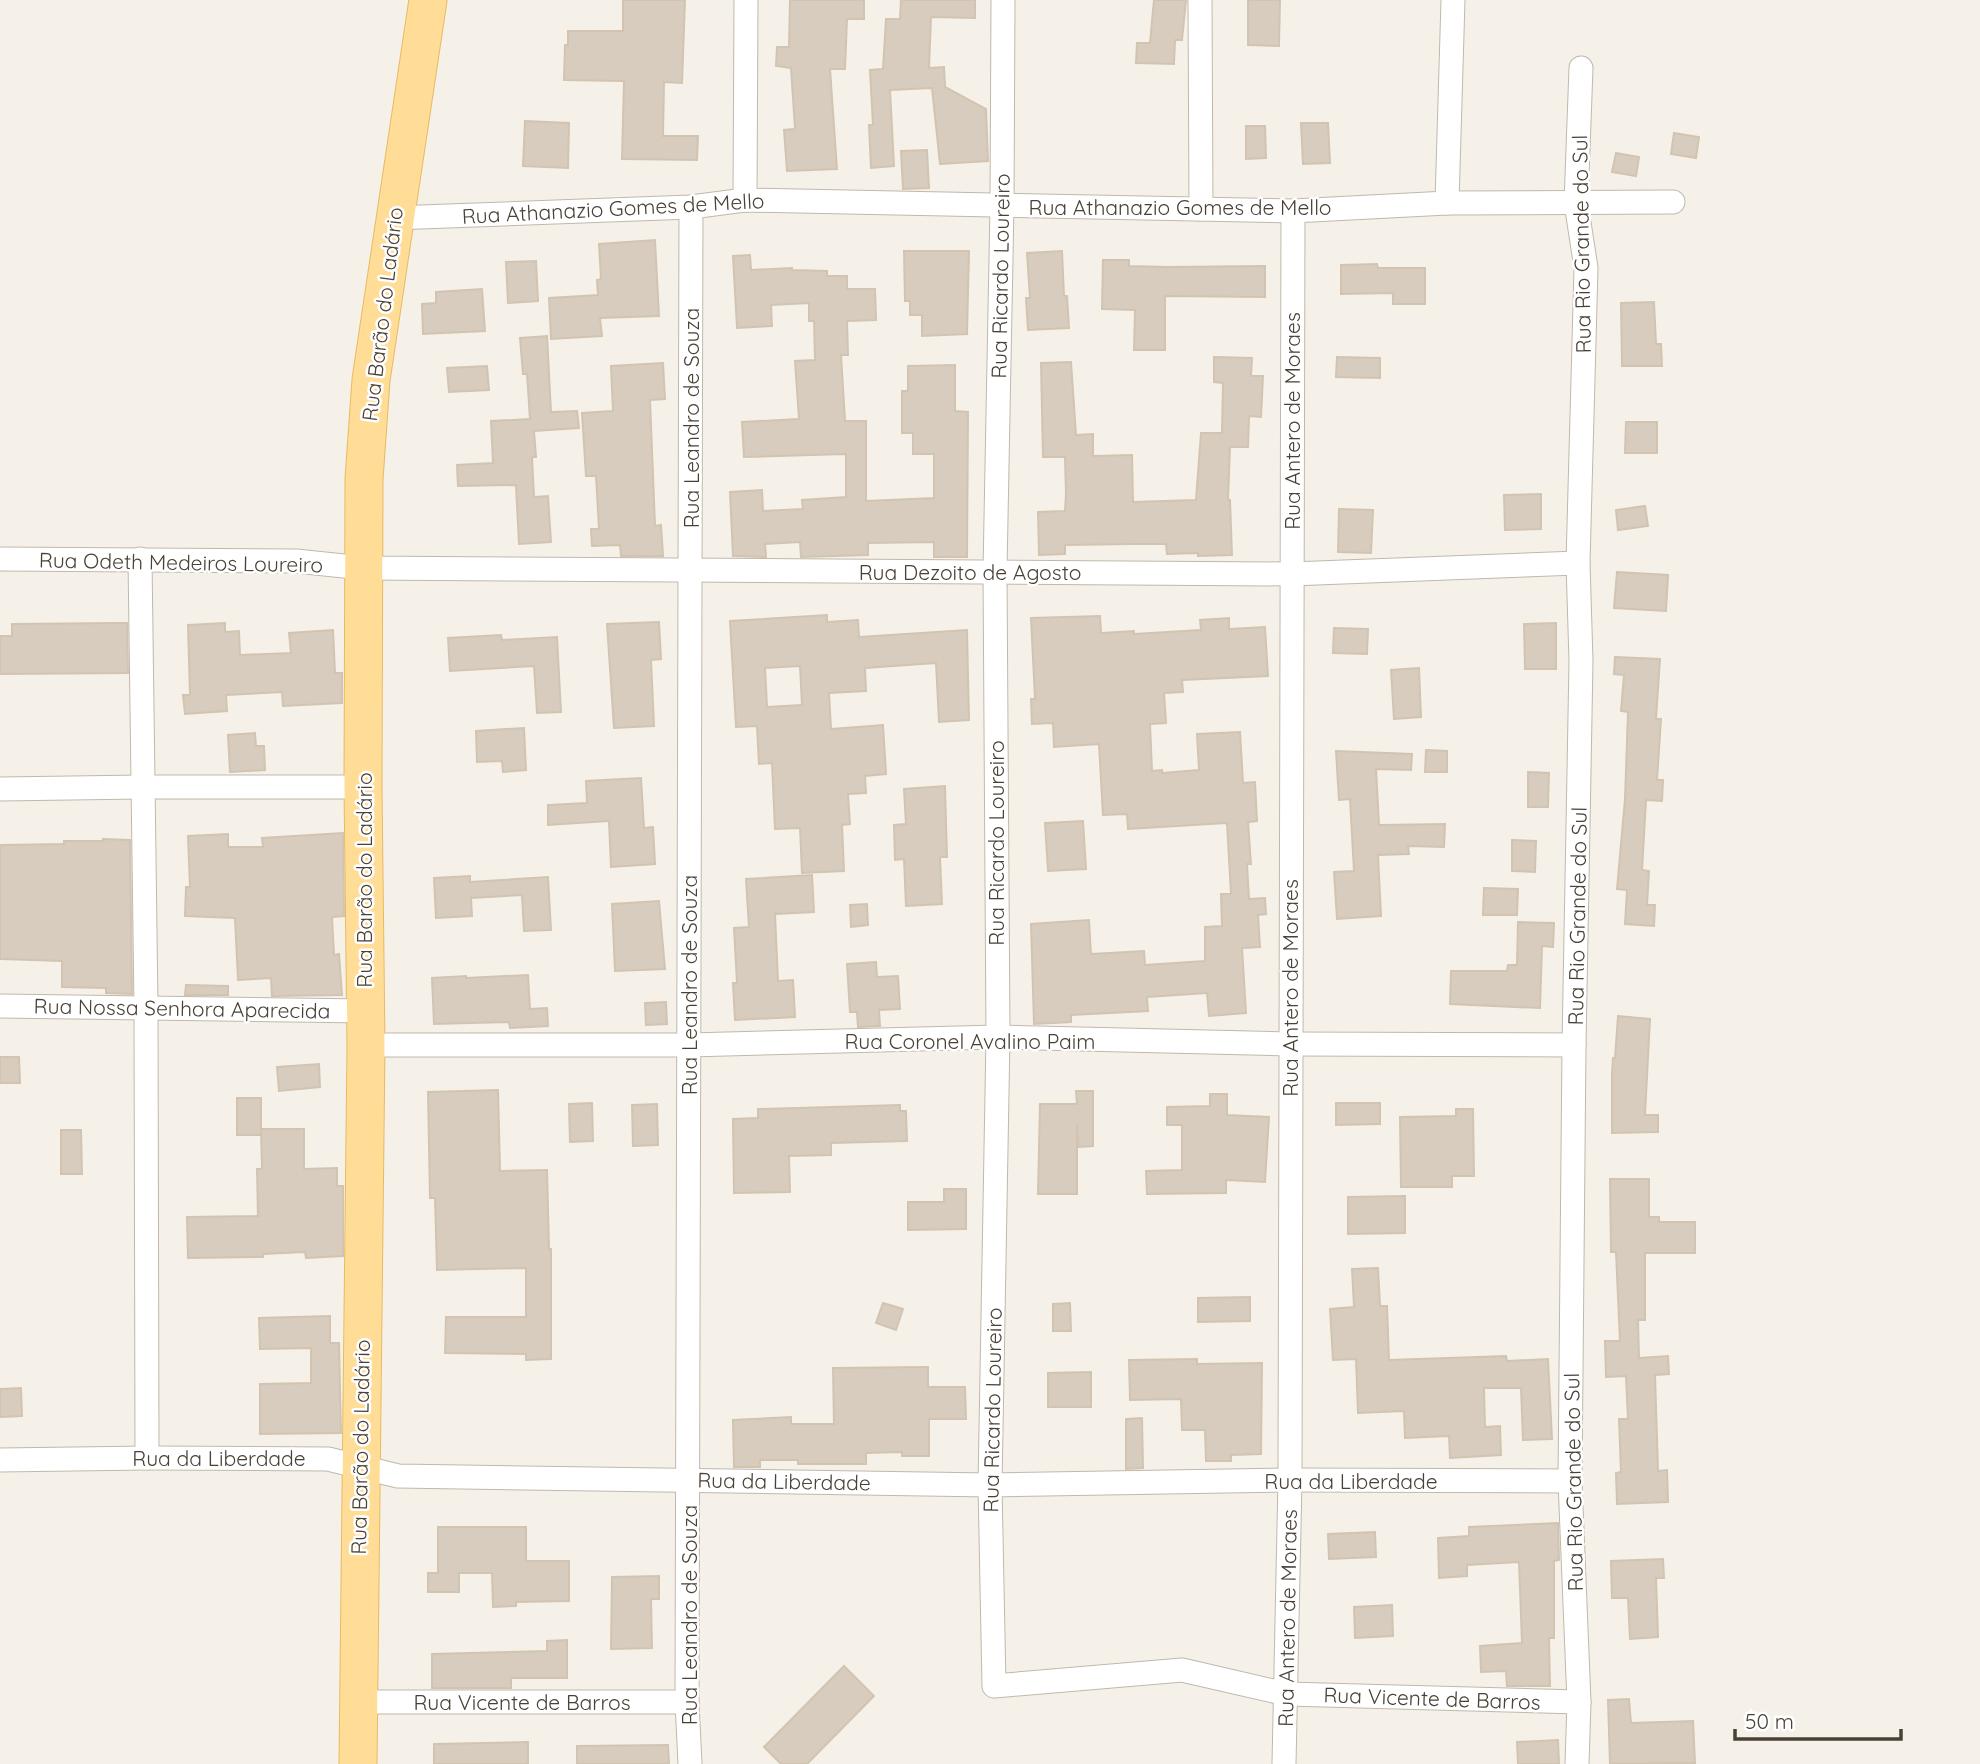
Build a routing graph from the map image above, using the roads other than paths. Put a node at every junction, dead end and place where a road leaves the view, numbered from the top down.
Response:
1 (428, 0) edge
2 (746, 0) edge
3 (1003, 0) edge
4 (1200, 0) edge
5 (1453, 0) edge
6 (1581, 68) dead end
7 (745, 200) junction
8 (1673, 202) dead end
9 (1447, 203) junction
10 (1576, 203) junction
11 (1002, 206) junction
12 (691, 207) junction
13 (1202, 209) junction
14 (1293, 211) junction
15 (393, 218) junction
16 (0, 559) edge
17 (140, 559) junction
18 (1578, 563) junction
19 (363, 568) junction
20 (691, 570) junction
21 (995, 571) junction
22 (1291, 573) junction
23 (142, 787) junction
24 (363, 787) junction
25 (0, 789) edge
26 (0, 1006) edge
27 (146, 1006) junction
28 (365, 1028) junction
29 (998, 1037) junction
30 (1289, 1044) junction
31 (689, 1045) junction
32 (1574, 1045) junction
33 (146, 1458) junction
34 (0, 1460) edge
35 (359, 1465) junction
36 (689, 1479) junction
37 (1290, 1480) junction
38 (1570, 1481) junction
39 (990, 1485) junction
40 (994, 1686) joint
41 (1286, 1694) junction
42 (357, 1702) junction
43 (687, 1702) junction
44 (1579, 1702) junction
45 (358, 1764) edge
46 (690, 1764) edge
47 (1284, 1764) edge
48 (1577, 1764) edge

1 - 15 main road, Rua Barão do Ladário
2 - 7 street
3 - 11 street, Rua Ricardo Loureiro
4 - 13 street
5 - 9 street
6 - 10 street, Rua Rio Grande do Sul
7 - 11 street, Rua Athanazio Gomes de Mello
7 - 12 street, Rua Athanazio Gomes de Mello
8 - 10 street, Rua Athanazio Gomes de Mello
9 - 10 street, Rua Athanazio Gomes de Mello
9 - 14 street, Rua Athanazio Gomes de Mello
10 - 18 street, Rua Rio Grande do Sul
11 - 13 street, Rua Athanazio Gomes de Mello
11 - 21 street, Rua Ricardo Loureiro
12 - 15 street, Rua Athanazio Gomes de Mello
12 - 20 street, Rua Leandro de Souza
13 - 14 street, Rua Athanazio Gomes de Mello
14 - 22 street, Rua Antero de Moraes
15 - 19 main road, Rua Barão do Ladário
16 - 17 street, Rua Odeth Medeiros Loureiro
17 - 19 street, Rua Odeth Medeiros Loureiro
17 - 23 street
18 - 22 street, Rua Dezoito de Agosto
18 - 32 street, Rua Rio Grande do Sul
19 - 20 street, Rua Dezoito de Agosto
19 - 24 main road, Rua Barão do Ladário
20 - 21 street, Rua Dezoito de Agosto
20 - 31 street, Rua Leandro de Souza
21 - 22 street, Rua Dezoito de Agosto
21 - 29 street, Rua Ricardo Loureiro
22 - 30 street, Rua Antero de Moraes
23 - 24 street
23 - 25 street
23 - 27 street
24 - 28 main road, Rua Barão do Ladário
26 - 27 street, Rua Nossa Senhora Aparecida
27 - 28 street, Rua Nossa Senhora Aparecida
27 - 33 street
28 - 31 street, Rua Coronel Avalino Paim
28 - 35 main road, Rua Barão do Ladário
29 - 30 street, Rua Coronel Avalino Paim
29 - 31 street, Rua Coronel Avalino Paim
29 - 39 street, Rua Ricardo Loureiro
30 - 32 street, Rua Coronel Avalino Paim
30 - 37 street, Rua Antero de Moraes
31 - 36 street, Rua Leandro de Souza
32 - 38 street, Rua Rio Grande do Sul
33 - 34 street, Rua da Liberdade
33 - 35 street, Rua da Liberdade
35 - 36 street, Rua da Liberdade
35 - 42 main road, Rua Barão do Ladário
36 - 39 street, Rua da Liberdade
36 - 43 street, Rua Leandro de Souza
37 - 38 street, Rua da Liberdade
37 - 39 street, Rua da Liberdade
37 - 41 street, Rua Antero de Moraes
38 - 44 street, Rua Rio Grande do Sul
39 - 40 street, Rua Ricardo Loureiro
40 - 41 street, Rua Vicente de Barros
41 - 44 street, Rua Vicente de Barros
41 - 47 street, Rua Antero de Moraes
42 - 43 street, Rua Vicente de Barros
42 - 45 main road, Rua Barão do Ladário
43 - 46 street, Rua Leandro de Souza
44 - 48 street, Rua Rio Grande do Sul

